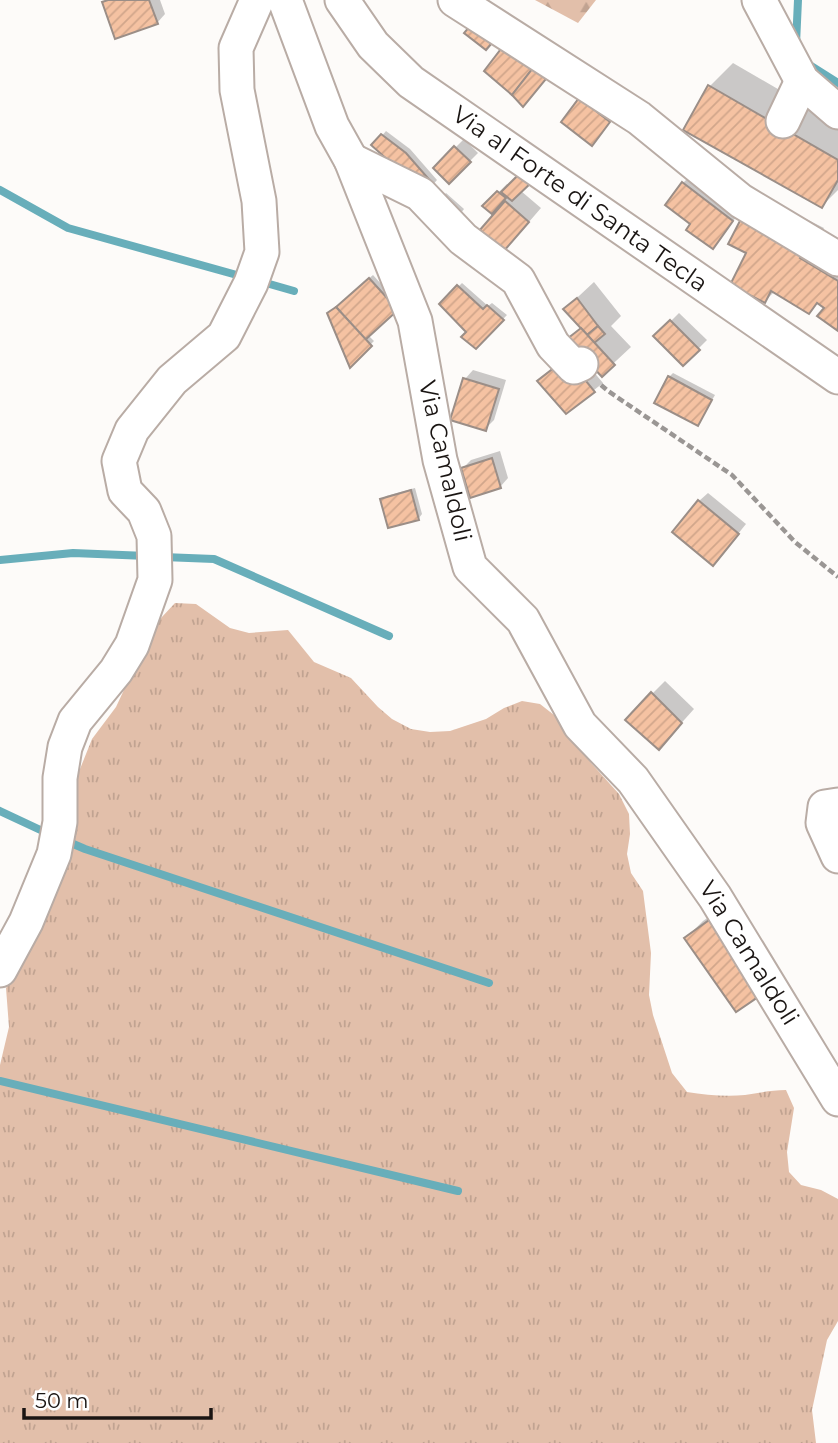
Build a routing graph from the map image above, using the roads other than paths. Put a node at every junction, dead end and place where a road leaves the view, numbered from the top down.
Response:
1 (257, 0) edge
2 (285, 0) edge
3 (342, 0) edge
4 (455, 0) edge
5 (759, 0) edge
6 (802, 81) junction
7 (838, 112) edge
8 (783, 121) dead end
9 (351, 160) junction
10 (838, 259) edge
11 (581, 364) road end
12 (838, 377) edge
13 (838, 805) edge
14 (838, 856) edge
15 (0, 970) edge
16 (823, 1047) edge
17 (838, 1099) edge

1 - 15 street
2 - 9 street, Via Camaldoli
3 - 12 street, Via al Forte di Santa Tecla
4 - 10 street
5 - 6 street
6 - 7 street
6 - 8 street
9 - 11 street
9 - 16 street, Via Camaldoli
13 - 14 street
16 - 17 street, Via Camaldoli

